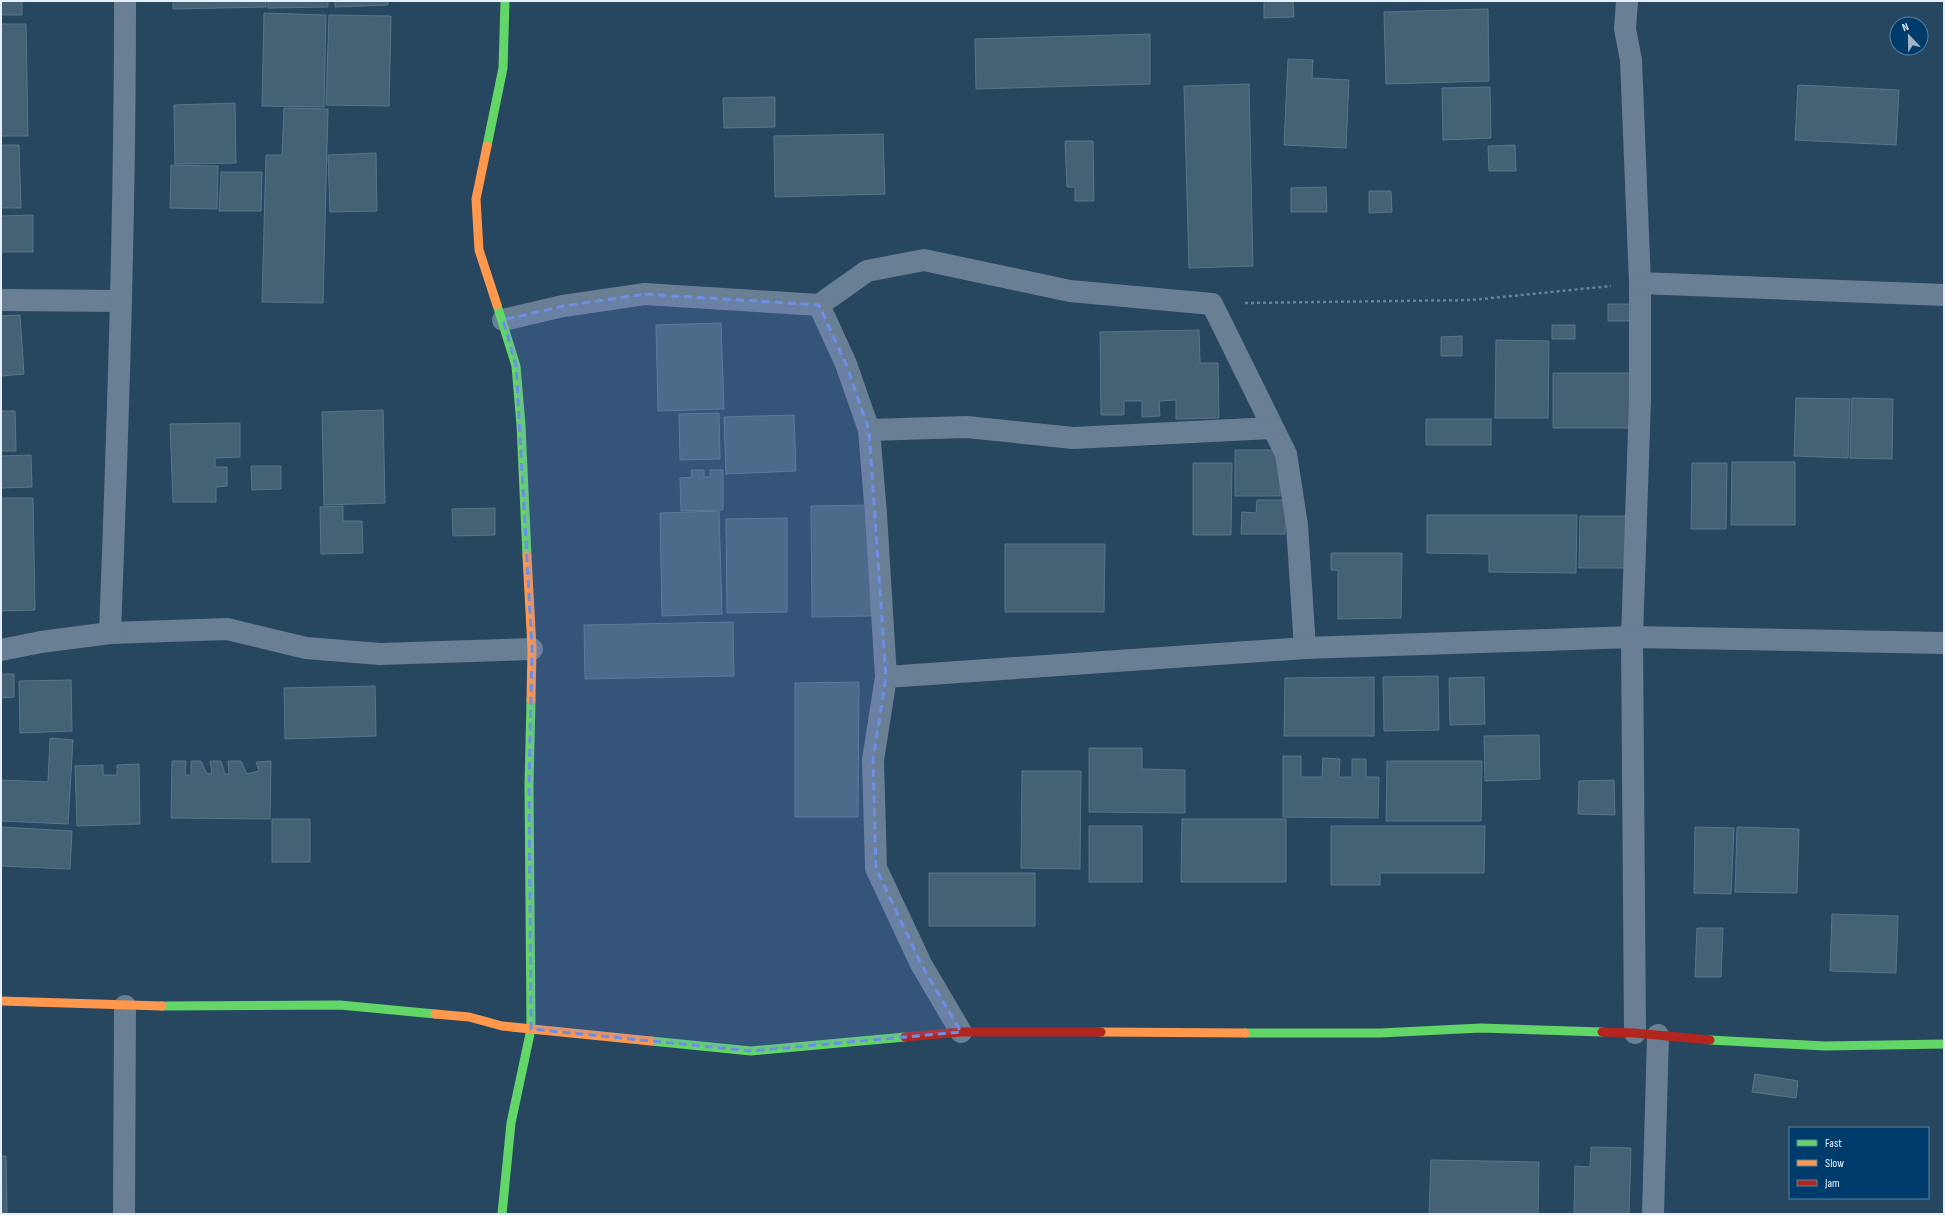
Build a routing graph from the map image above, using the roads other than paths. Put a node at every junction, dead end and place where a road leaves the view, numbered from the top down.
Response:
1 (125, 1) edge
2 (505, 1) edge
3 (1627, 1) edge
4 (1640, 283) junction
5 (1944, 295) edge
6 (1, 300) edge
7 (121, 301) junction
8 (819, 305) junction
9 (503, 320) junction
10 (1272, 428) junction
11 (869, 430) junction
12 (110, 633) junction
13 (1632, 637) junction
14 (1944, 643) edge
15 (1305, 648) junction
16 (532, 649) junction
17 (1, 650) edge
18 (886, 677) junction
19 (1, 1001) edge
20 (125, 1006) junction
21 (531, 1029) junction
22 (961, 1032) junction
23 (1635, 1033) junction
24 (1658, 1035) junction
25 (1944, 1044) edge
26 (124, 1214) edge
27 (502, 1214) edge
28 (1653, 1214) edge

1 - 7 street
2 - 9 street
3 - 4 street
4 - 5 street
4 - 13 street
6 - 7 street
7 - 12 street
8 - 9 street
8 - 10 street
8 - 11 street
9 - 16 street
10 - 11 street
10 - 15 street
11 - 18 street
12 - 16 street
12 - 17 street
13 - 14 street
13 - 15 street
13 - 23 street
15 - 18 street
16 - 21 street
18 - 22 street
19 - 20 street
20 - 21 street
20 - 26 street
21 - 22 street
21 - 27 street
22 - 23 street
23 - 24 street
24 - 25 street
24 - 28 street

